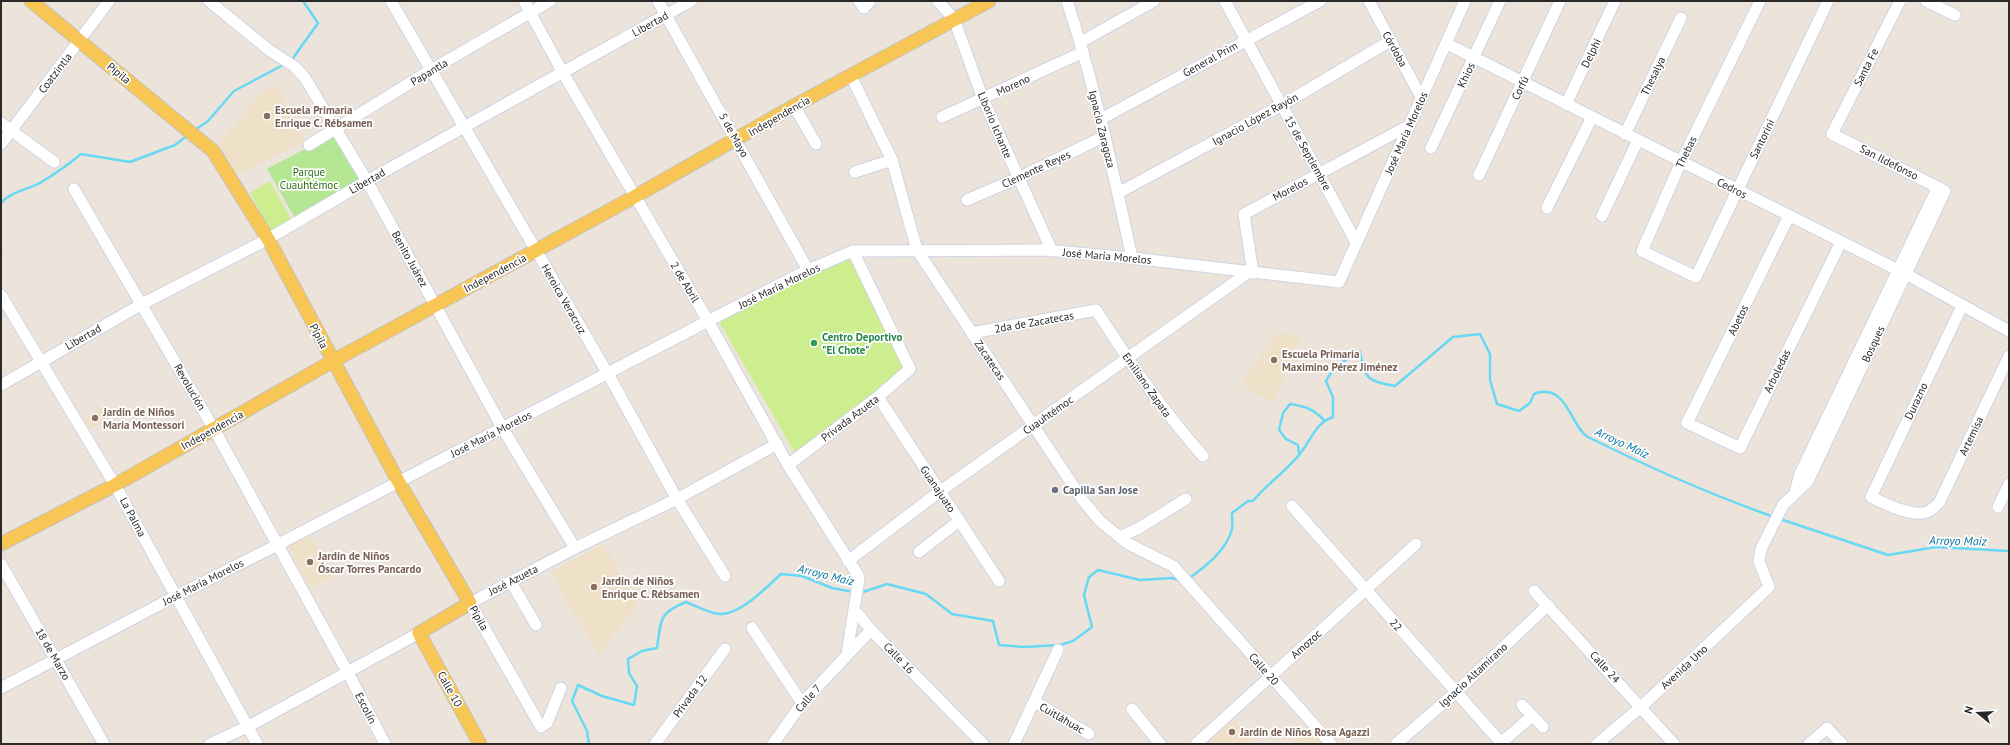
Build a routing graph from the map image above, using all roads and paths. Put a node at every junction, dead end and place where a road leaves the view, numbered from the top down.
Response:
1 (31, 1) edge
2 (109, 1) edge
3 (209, 1) edge
4 (390, 1) edge
5 (524, 1) edge
6 (550, 1) edge
7 (658, 1) edge
8 (691, 1) edge
9 (938, 1) edge
10 (989, 1) edge
11 (1067, 1) edge
12 (1154, 1) edge
13 (1225, 1) edge
14 (1320, 1) edge
15 (1369, 1) edge
16 (1465, 1) edge
17 (1500, 1) edge
18 (1560, 1) edge
19 (1616, 1) edge
20 (1760, 1) edge
21 (1828, 1) edge
22 (1900, 1) edge
23 (1926, 1) edge
24 (530, 13) junction
25 (1956, 14) dead end
26 (666, 15) junction
27 (1681, 18) dead end
28 (954, 19) junction
29 (1246, 40) junction
30 (79, 41) junction
31 (1390, 41) junction
32 (1082, 47) junction
33 (1453, 48) dead end
34 (1474, 58) junction
35 (431, 70) junction
36 (563, 73) junction
37 (851, 76) junction
38 (1522, 82) junction
39 (1421, 97) junction
40 (983, 98) junction
41 (1566, 104) junction
42 (1282, 105) junction
43 (794, 106) junction
44 (942, 117) dead end
45 (1592, 117) junction
46 (1101, 119) junction
47 (1, 123) edge
48 (1410, 125) junction
49 (336, 127) junction
50 (463, 127) junction
51 (12, 132) junction
52 (1625, 134) junction
53 (1832, 134) joint
54 (1105, 136) junction
55 (736, 140) junction
56 (1638, 140) junction
57 (1, 144) edge
58 (816, 144) dead end
59 (309, 145) dead end
60 (1432, 148) dead end
61 (892, 160) junction
62 (54, 162) dead end
63 (1681, 162) junction
64 (855, 172) dead end
65 (1319, 174) junction
66 (1479, 175) dead end
67 (1018, 178) junction
68 (367, 181) junction
69 (74, 189) dead end
70 (1941, 189) joint
71 (1737, 190) junction
72 (1118, 193) junction
73 (634, 197) junction
74 (967, 200) dead end
75 (1547, 208) dead end
76 (1602, 216) dead end
77 (1789, 216) junction
78 (268, 239) junction
79 (1356, 242) junction
80 (1841, 242) junction
81 (917, 250) junction
82 (853, 251) junction
83 (1052, 251) junction
84 (537, 252) junction
85 (1132, 258) junction
86 (808, 270) junction
87 (1251, 272) junction
88 (1902, 273) junction
89 (1696, 277) joint
90 (1, 295) edge
91 (142, 304) junction
92 (435, 305) junction
93 (1962, 306) junction
94 (1096, 310) joint
95 (708, 321) junction
96 (2009, 331) edge
97 (972, 333) junction
98 (2009, 356) edge
99 (1128, 358) junction
100 (41, 362) junction
101 (333, 362) junction
102 (608, 374) junction
103 (1, 385) edge
104 (878, 397) junction
105 (1687, 423) joint
106 (1034, 425) junction
107 (503, 428) junction
108 (214, 429) junction
109 (777, 444) junction
110 (1203, 456) dead end
111 (788, 465) junction
112 (398, 481) junction
113 (115, 484) junction
114 (2009, 484) edge
115 (940, 492) junction
116 (677, 499) junction
117 (1186, 499) dead end
118 (1292, 506) dead end
119 (1998, 507) dead end
120 (1928, 512) joint
121 (959, 521) junction
122 (1120, 537) junction
123 (1, 544) edge
124 (1416, 544) dead end
125 (277, 545) junction
126 (575, 548) junction
127 (919, 552) dead end
128 (848, 560) junction
129 (1, 564) edge
130 (725, 576) dead end
131 (999, 581) dead end
132 (511, 582) junction
133 (1769, 587) joint
134 (1365, 590) junction
135 (1534, 591) dead end
136 (1199, 593) joint
137 (176, 596) junction
138 (470, 603) junction
139 (1548, 605) junction
140 (854, 611) junction
141 (536, 625) dead end
142 (752, 628) dead end
143 (871, 630) junction
144 (419, 633) junction
145 (725, 649) dead end
146 (1058, 650) dead end
147 (847, 654) junction
148 (57, 660) junction
149 (348, 673) junction
150 (1270, 676) junction
151 (1, 688) edge
152 (560, 688) dead end
153 (1456, 693) junction
154 (1035, 702) junction
155 (802, 703) junction
156 (1522, 705) dead end
157 (1641, 707) junction
158 (1132, 709) dead end
159 (1532, 716) junction
160 (249, 726) junction
161 (1543, 727) dead end
162 (1089, 734) dead end
163 (104, 744) edge
164 (210, 744) edge
165 (257, 744) edge
166 (384, 744) edge
167 (480, 744) edge
168 (655, 744) edge
169 (773, 744) edge
170 (983, 744) edge
171 (1014, 744) edge
172 (1160, 744) edge
173 (1196, 744) edge
174 (1331, 744) edge
175 (1396, 744) edge
176 (1501, 744) edge
177 (1597, 744) edge
178 (1674, 744) edge
179 (1809, 744) edge
180 (1842, 744) edge

1 - 30 main road, Pípila
2 - 30 street, Coatzintla
3 - 49 street, Benito Juárez
4 - 35 street, Heroica Veracruz
5 - 24 street, 2 de Abril
6 - 24 street, Papantla
7 - 26 street, 5 de Mayo
8 - 26 street, Libertad
9 - 28 street, Liborio Ichante
10 - 28 main road, Independencia
11 - 32 street, Ignacio Zaragoza
12 - 32 street, Moreno
13 - 29 street, 15 de Septiembre
14 - 29 street, General Prim
15 - 31 street, Córdoba
16 - 39 street, José María Morelos
17 - 34 street, Khios
18 - 38 street, Corfú
19 - 41 street, Delphi
20 - 63 street, Thebas
21 - 71 street, Santorini
22 - 53 street, Santa Fe
23 - 25 street
24 - 35 street, Papantla
24 - 36 street, 2 de Abril
26 - 36 street, Libertad
26 - 55 street, 5 de Mayo
27 - 52 street, Thesalya
28 - 37 main road, Independencia
28 - 40 street, Liborio Ichante
29 - 42 street, 15 de Septiembre
29 - 46 street, General Prim
30 - 51 street, Coatzintla
30 - 78 main road, Pípila
31 - 39 street, Córdoba
31 - 42 street, Ignacio López Rayón
32 - 40 street, Moreno
32 - 46 street, Ignacio Zaragoza
33 - 34 street, Cedros
34 - 38 street, Cedros
34 - 60 street, Khios
35 - 49 street, Papantla
35 - 50 street, Heroica Veracruz
36 - 50 street, Libertad
36 - 73 street, 2 de Abril
37 - 43 main road, Independencia
37 - 61 street, Zacatecas
38 - 41 street, Cedros
38 - 66 street, Corfú
39 - 48 street, José María Morelos
40 - 44 street, Moreno
40 - 67 street, Liborio Ichante
41 - 45 street, Cedros
42 - 65 street, 15 de Septiembre
42 - 72 street, Ignacio López Rayón
43 - 55 main road, Independencia
43 - 58 street
45 - 52 street, Cedros
45 - 75 street
46 - 54 street, Ignacio Zaragoza
47 - 51 street
48 - 65 street, Morelos
48 - 79 street, José María Morelos
49 - 59 street, Papantla
49 - 68 street, Benito Juárez
50 - 68 street, Libertad
50 - 84 street, Heroica Veracruz
51 - 57 street, Coatzintla
51 - 62 street
52 - 56 street, Cedros
53 - 70 street, San Ildefonso
54 - 67 street, Clemente Reyes
54 - 72 street, Ignacio Zaragoza
55 - 73 main road, Independencia
55 - 86 street, 5 de Mayo
56 - 63 street, Cedros
56 - 76 street
61 - 64 street
61 - 81 street, Zacatecas
63 - 71 street, Cedros
63 - 89 street, Thebas
65 - 79 street, 15 de Septiembre
65 - 87 street, Morelos
67 - 74 street, Clemente Reyes
67 - 83 street, Liborio Ichante
68 - 78 street, Libertad
68 - 92 street, Benito Juárez
69 - 91 street, Revolución
70 - 88 street, Bosques
71 - 77 street, Cedros
71 - 89 street, Santorini
72 - 85 street, Ignacio Zaragoza
73 - 84 main road, Independencia
73 - 95 street, 2 de Abril
77 - 80 street, Cedros
77 - 105 street, Abetos
78 - 91 street, Libertad
78 - 101 main road, Pípila
79 - 87 street, José María Morelos
80 - 88 street, Cedros
80 - 105 street, Arboledas
81 - 82 street, José María Morelos
81 - 83 street, José María Morelos
81 - 97 street, Zacatecas
82 - 86 street, José María Morelos
82 - 104 street, Privada Azueta
83 - 85 street, José María Morelos
84 - 92 main road, Independencia
84 - 102 street, Heroica Veracruz
85 - 87 street, José María Morelos
86 - 95 street, José María Morelos
87 - 99 street, Cuauhtémoc
88 - 93 street, Cedros
88 - 133 street, Bosques
90 - 100 street, La Palma
91 - 100 street, Libertad
91 - 108 street, Revolución
92 - 101 main road, Independencia
92 - 107 street, Benito Juárez
93 - 96 street, Cedros
93 - 120 street, Durazno
94 - 97 street, 2da de Zacatecas
94 - 99 street, Emiliano Zapata
95 - 102 street, José María Morelos
95 - 109 street, 2 de Abril
97 - 106 street, Zacatecas
98 - 120 street, Artemisa
99 - 106 street, Cuauhtémoc
99 - 110 street, Emiliano Zapata
100 - 103 street, Libertad
100 - 113 street, La Palma
101 - 108 main road, Independencia
101 - 112 main road, Pípila
102 - 107 street, José María Morelos
102 - 116 street, Heroica Veracruz
104 - 111 street, Privada Azueta
104 - 115 street, Guanajuato
106 - 115 street, Cuauhtémoc
106 - 122 street, Zacatecas
107 - 112 street, José María Morelos
107 - 126 street, Benito Juárez
108 - 113 main road, Independencia
108 - 125 street, Revolución
109 - 111 street, 2 de Abril
109 - 116 street, José Azueta
111 - 128 street, 2 de Abril
112 - 125 street, José María Morelos
112 - 138 main road, Pípila
113 - 123 main road, Independencia
113 - 137 street, La Palma
114 - 119 street
115 - 121 street, Guanajuato
115 - 128 street, Cuauhtémoc
116 - 126 street, José Azueta
116 - 130 street, Heroica Veracruz
117 - 122 street
118 - 134 street, 22
121 - 127 street
121 - 131 street, Guanajuato
122 - 136 street, Zacatecas
124 - 134 street, Amozoc
125 - 137 street, José María Morelos
125 - 149 street, Revolución
126 - 132 street, José Azueta
128 - 140 street
129 - 148 street, 18 de Marzo
132 - 138 street, José Azueta
132 - 141 street
133 - 157 street, Avenida Uno
134 - 150 street, Amozoc
134 - 153 street, 22
135 - 139 street, Calle 24
136 - 150 street, Calle 20
137 - 148 street, José María Morelos
137 - 160 street, La Palma
138 - 144 main road, José Azueta
138 - 152 street, Pípila
139 - 153 street, Ignacio Altamirano
139 - 157 street, Calle 24
140 - 143 street, Calle 16
140 - 147 street
142 - 155 street
143 - 147 street, Calle 7
143 - 170 street, Calle 16
144 - 149 street, José Azueta
144 - 167 main road, Calle 10
145 - 168 street, Privada 12
146 - 154 street, Cuitláhuac
147 - 155 street, Calle 7
148 - 151 street, José María Morelos
148 - 163 street, 18 de Marzo
149 - 160 street, José Azueta
149 - 166 street, Escolín
150 - 173 street, Amozoc
150 - 174 street, Calle 20
153 - 175 street, Ignacio Altamirano
153 - 176 street, 22
154 - 162 street, Cuitláhuac
154 - 171 street, Cuitláhuac
155 - 169 street, Calle 7
156 - 159 street
157 - 177 street, Avenida Uno
157 - 178 street, Calle 24
158 - 172 street
159 - 161 street
159 - 176 street, 22
160 - 164 street, José Azueta
160 - 165 street, La Palma
179 - 180 street

